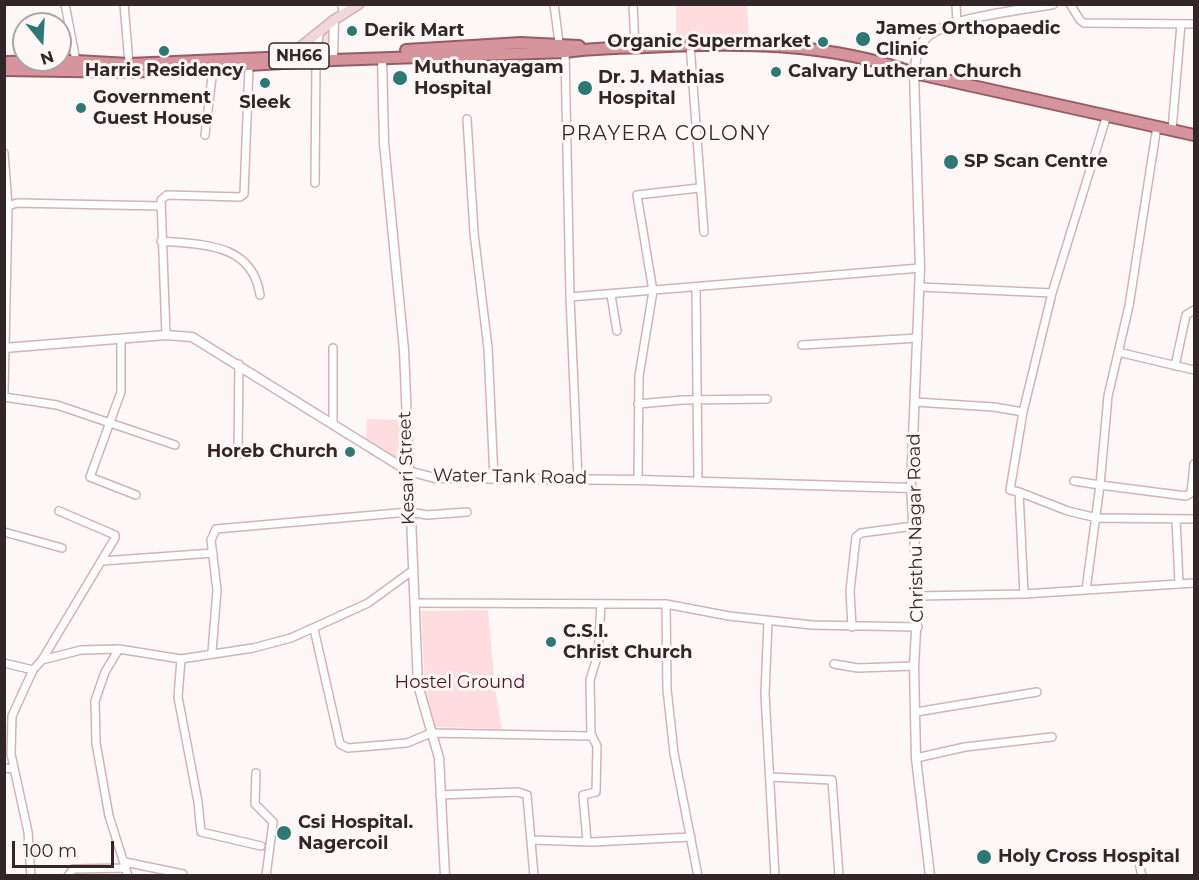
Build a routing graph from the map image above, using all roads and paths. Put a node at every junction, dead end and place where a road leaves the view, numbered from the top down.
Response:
1 (65, 4) edge
2 (124, 4) edge
3 (359, 4) edge
4 (554, 4) edge
5 (633, 4) edge
6 (956, 4) edge
7 (1053, 4) edge
8 (1070, 4) edge
9 (343, 9) edge
10 (334, 20) junction
11 (957, 24) junction
12 (1181, 24) junction
13 (1194, 24) edge
14 (319, 34) junction
15 (690, 44) junction
16 (562, 47) junction
17 (635, 47) junction
18 (332, 57) junction
19 (316, 58) junction
20 (382, 58) junction
21 (288, 60) junction
22 (76, 61) junction
23 (4, 62) edge
24 (129, 64) junction
25 (102, 67) junction
26 (249, 67) junction
27 (213, 69) junction
28 (4, 70) edge
29 (914, 72) junction
30 (1107, 115) junction
31 (468, 119) dead end
32 (1157, 126) junction
33 (1172, 130) junction
34 (205, 135) dead end
35 (1194, 135) edge
36 (4, 153) edge
37 (315, 183) dead end
38 (699, 188) junction
39 (160, 206) junction
40 (6, 208) edge
41 (704, 232) dead end
42 (161, 241) junction
43 (920, 268) junction
44 (696, 287) junction
45 (920, 287) junction
46 (653, 291) junction
47 (1052, 293) junction
48 (260, 295) dead end
49 (612, 295) junction
50 (570, 297) junction
51 (1194, 310) edge
52 (617, 331) dead end
53 (166, 335) junction
54 (918, 338) junction
55 (122, 339) junction
56 (802, 345) dead end
57 (5, 348) edge
58 (333, 348) dead end
59 (1118, 352) junction
60 (239, 364) junction
61 (1174, 366) junction
62 (1194, 370) edge
63 (4, 395) edge
64 (767, 399) dead end
65 (698, 400) junction
66 (915, 402) junction
67 (639, 404) junction
68 (1023, 412) junction
69 (111, 422) junction
70 (333, 423) junction
71 (175, 445) dead end
72 (238, 455) dead end
73 (1194, 467) edge
74 (408, 471) junction
75 (494, 479) junction
76 (578, 479) junction
77 (638, 480) junction
78 (698, 481) junction
79 (1074, 481) dead end
80 (1100, 485) junction
81 (911, 488) junction
82 (1019, 492) junction
83 (136, 495) dead end
84 (59, 511) dead end
85 (409, 512) junction
86 (467, 512) dead end
87 (1096, 518) junction
88 (1176, 519) junction
89 (1194, 519) edge
90 (915, 526) junction
91 (4, 532) edge
92 (62, 548) dead end
93 (213, 553) junction
94 (102, 561) junction
95 (412, 571) junction
96 (1179, 583) junction
97 (1194, 583) edge
98 (1086, 590) junction
99 (1024, 594) junction
100 (918, 596) junction
101 (414, 603) junction
102 (601, 604) junction
103 (666, 604) junction
104 (768, 621) junction
105 (852, 627) junction
106 (918, 627) junction
107 (314, 629) junction
108 (119, 649) junction
109 (212, 652) junction
110 (182, 659) junction
111 (42, 660) junction
112 (4, 663) edge
113 (834, 664) dead end
114 (914, 666) junction
115 (33, 670) junction
116 (1037, 692) dead end
117 (4, 712) edge
118 (916, 712) junction
119 (12, 716) junction
120 (432, 733) junction
121 (591, 734) junction
122 (1052, 737) dead end
123 (916, 758) junction
124 (4, 768) edge
125 (14, 769) junction
126 (256, 773) dead end
127 (770, 777) junction
128 (440, 795) junction
129 (691, 837) junction
130 (531, 840) junction
131 (587, 842) junction
132 (261, 846) dead end
133 (1138, 858) dead end
134 (126, 869) edge
135 (183, 874) dead end
136 (31, 876) edge
137 (68, 876) edge
138 (266, 876) edge
139 (445, 876) edge
140 (534, 876) edge
141 (698, 876) edge
142 (775, 876) edge
143 (839, 876) edge
144 (930, 876) edge
145 (1142, 876) edge

1 - 22 street
2 - 24 street
3 - 9 main road
4 - 16 street
5 - 17 street
6 - 11 street
7 - 11 street, Christhu Nagar Road
8 - 12 street
9 - 10 main road
10 - 14 main road
10 - 18 street
11 - 29 street, Christhu Nagar Road
12 - 13 street
12 - 33 street
14 - 19 street
14 - 21 main road
15 - 17 highway, NH66
15 - 29 highway, NH66
15 - 38 street
16 - 17 highway, NH66
16 - 18 highway, NH66
16 - 20 highway, NH66
16 - 50 street
18 - 19 highway, NH66
18 - 20 highway, NH66
19 - 21 highway, NH66
19 - 37 street
20 - 74 street, Kesari Street
21 - 24 highway, NH66
21 - 26 highway, NH66
22 - 23 highway, NH66
22 - 25 highway, NH66
24 - 25 highway, NH66
25 - 27 highway, NH66
25 - 28 highway, NH66
26 - 27 highway, NH66
26 - 39 street
27 - 34 street
29 - 30 highway, NH66
29 - 43 street, Christhu Nagar Road
30 - 32 highway, NH66
30 - 47 street
31 - 75 street
32 - 33 highway, NH66
32 - 59 street
33 - 35 highway, NH66
36 - 40 street
38 - 41 street
38 - 46 street
39 - 40 street
39 - 42 street
40 - 57 street
42 - 48 street
42 - 53 street
43 - 44 street
43 - 45 street, Christhu Nagar Road
44 - 46 street
44 - 65 street
45 - 47 street
45 - 54 street, Christhu Nagar Road
46 - 49 street
46 - 67 street
47 - 68 street
49 - 50 street
49 - 52 street
50 - 76 street
51 - 61 street
53 - 55 street, Water Tank Road
53 - 60 street, Water Tank Road
54 - 56 street
54 - 66 street, Christhu Nagar Road
55 - 57 street, Water Tank Road
55 - 69 street
57 - 63 street
58 - 70 street
59 - 61 street
59 - 80 street
60 - 70 street, Water Tank Road
60 - 72 street
61 - 62 street
63 - 69 street
64 - 65 street
65 - 67 street
65 - 78 street
66 - 68 street
66 - 81 street, Christhu Nagar Road
67 - 77 street
68 - 82 street
69 - 71 street
69 - 83 street
70 - 74 street, Water Tank Road
73 - 80 street
74 - 75 street, Water Tank Road
74 - 85 street, Kesari Street
75 - 76 street, Water Tank Road
76 - 77 street, Water Tank Road
77 - 78 street, Water Tank Road
78 - 81 street, Water Tank Road
79 - 80 street
80 - 87 street
81 - 90 street, Christhu Nagar Road
82 - 87 street
82 - 99 street
84 - 94 street
85 - 86 street
85 - 93 street
85 - 95 street, Kesari Street
87 - 88 street
87 - 98 street
88 - 89 street
88 - 96 street
90 - 100 street, Christhu Nagar Road
90 - 105 street
91 - 92 street
93 - 94 street
93 - 109 street
94 - 111 street
95 - 101 street, Kesari Street
95 - 107 street
96 - 97 street
96 - 98 street
98 - 99 street
99 - 100 street
100 - 106 street, Christhu Nagar Road
101 - 102 street
101 - 120 street, Kesari Street
102 - 103 street
102 - 121 street
103 - 104 street
103 - 129 street
104 - 105 street
104 - 127 street
105 - 106 street
106 - 114 street, Christhu Nagar Road
107 - 109 street
107 - 120 street
108 - 110 street
108 - 111 street
108 - 134 street
109 - 110 street
110 - 132 street
111 - 115 street
112 - 115 street
113 - 114 street
114 - 118 street, Christhu Nagar Road
115 - 119 street
116 - 118 street
117 - 119 street
118 - 123 street, Christhu Nagar Road
119 - 125 street
120 - 121 street
120 - 128 street, Kesari Street
121 - 131 street
122 - 123 street
123 - 144 street, Christhu Nagar Road
124 - 125 street
125 - 136 street
126 - 138 street
127 - 142 street
127 - 143 street
128 - 130 street
128 - 139 street, Kesari Street
129 - 131 street
129 - 141 street
130 - 131 street
130 - 140 street
133 - 145 street
134 - 135 street
134 - 137 street

